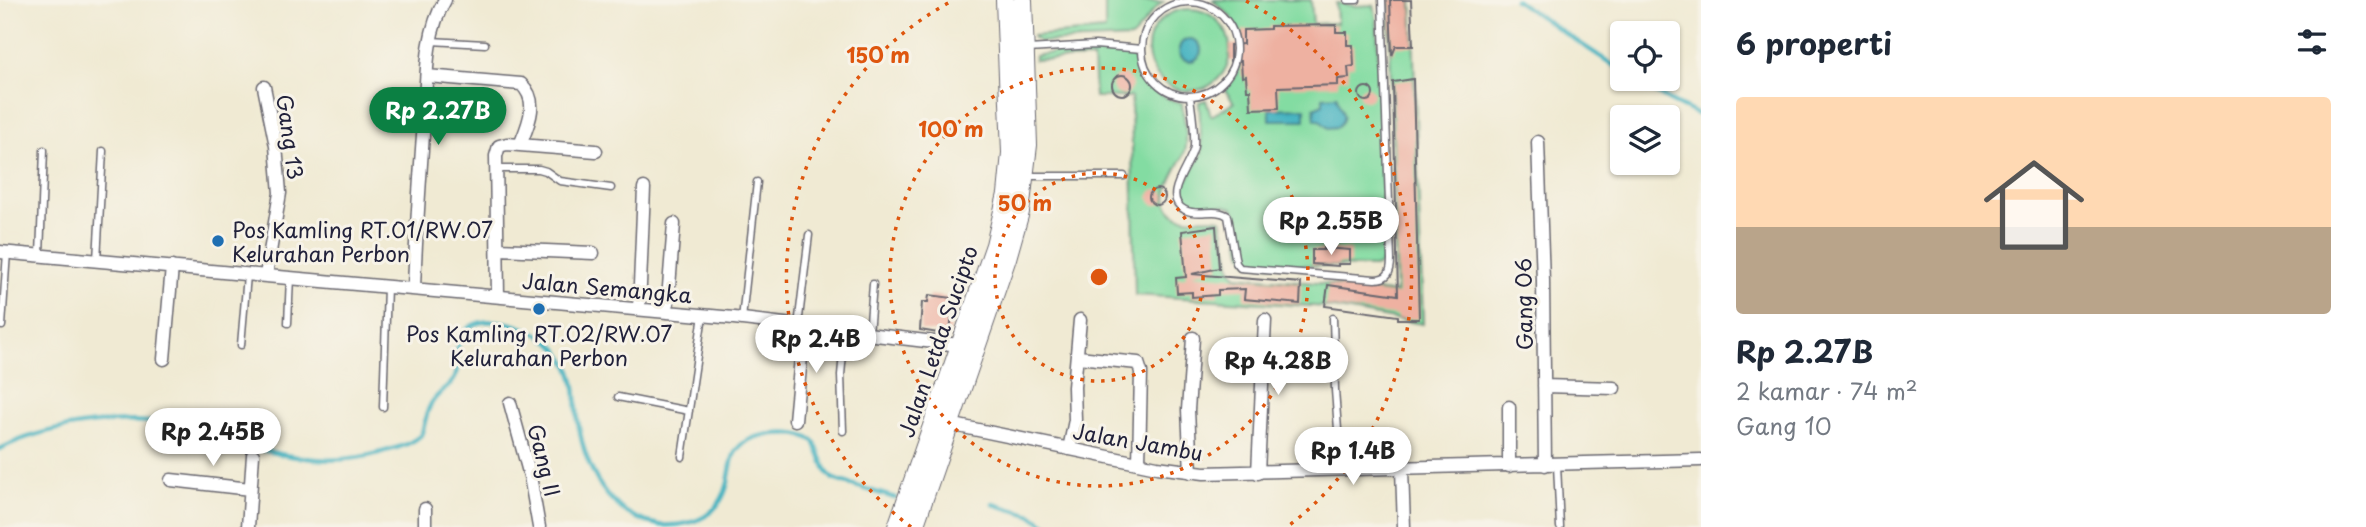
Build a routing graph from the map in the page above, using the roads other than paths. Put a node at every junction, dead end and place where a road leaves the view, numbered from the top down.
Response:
1 (445, 0) edge
2 (1005, 0) edge
3 (1023, 0) edge
4 (1348, 0) edge
5 (1357, 0) edge
6 (1382, 0) edge
7 (1171, 2) edge
8 (1206, 2) edge
9 (431, 41) junction
10 (485, 44) dead end
11 (1142, 48) junction
12 (1026, 49) junction
13 (1007, 51) junction
14 (427, 76) junction
15 (264, 87) dead end
16 (1190, 97) junction
17 (1538, 142) dead end
18 (520, 145) junction
19 (44, 150) dead end
20 (103, 151) dead end
21 (596, 151) dead end
22 (496, 169) junction
23 (1026, 176) junction
24 (1124, 176) dead end
25 (757, 182) dead end
26 (611, 188) dead end
27 (644, 188) dead end
28 (674, 224) dead end
29 (809, 235) dead end
30 (498, 248) junction
31 (3, 252) edge
32 (593, 253) dead end
33 (40, 255) junction
34 (97, 260) junction
35 (172, 267) junction
36 (247, 273) junction
37 (266, 275) junction
38 (290, 277) junction
39 (873, 284) dead end
40 (387, 285) junction
41 (414, 288) junction
42 (498, 296) junction
43 (639, 309) junction
44 (667, 312) junction
45 (702, 315) junction
46 (1333, 318) dead end
47 (742, 319) junction
48 (1080, 320) dead end
49 (1265, 320) dead end
50 (288, 323) dead end
51 (2, 326) dead end
52 (801, 326) junction
53 (845, 331) junction
54 (869, 334) junction
55 (1193, 338) dead end
56 (967, 339) junction
57 (241, 345) dead end
58 (1078, 357) junction
59 (164, 359) dead end
60 (1544, 386) junction
61 (1614, 388) dead end
62 (618, 397) dead end
63 (510, 402) dead end
64 (383, 407) dead end
65 (1509, 407) dead end
66 (689, 411) junction
67 (795, 421) dead end
68 (949, 424) junction
69 (843, 431) dead end
70 (1069, 449) junction
71 (253, 455) dead end
72 (682, 457) dead end
73 (1701, 460) edge
74 (1139, 463) junction
75 (1551, 465) junction
76 (1509, 466) junction
77 (1402, 469) junction
78 (1341, 471) junction
79 (1191, 472) junction
80 (1258, 473) junction
81 (171, 480) dead end
82 (250, 489) junction
83 (425, 509) dead end
84 (247, 527) edge
85 (425, 527) edge
86 (539, 527) edge
87 (897, 527) edge
88 (914, 527) edge
89 (1404, 527) edge
90 (1560, 527) edge

1 - 9 street
2 - 13 main road, Jalan Letda Sucipto
3 - 12 main road, Jalan Letda Sucipto
4 - 5 lane
6 - 16 lane
7 - 8 lane
7 - 11 lane
8 - 16 lane
9 - 10 lane
9 - 14 street
11 - 12 lane
11 - 16 lane
12 - 13 main road
12 - 23 main road, Jalan Letda Sucipto
13 - 56 main road, Jalan Letda Sucipto
14 - 18 street
14 - 41 street
15 - 37 street, Gang 13
17 - 60 street, Gang 06
18 - 21 street
18 - 22 street
19 - 33 lane
20 - 34 lane
22 - 26 lane
22 - 30 street
23 - 24 lane
23 - 56 main road, Jalan Letda Sucipto
25 - 47 lane
27 - 43 street
28 - 44 street
29 - 52 lane
30 - 32 street
30 - 42 street
31 - 33 street, Jalan Semangka
31 - 51 lane
33 - 34 street, Jalan Semangka
34 - 35 street, Jalan Semangka
35 - 36 street, Jalan Semangka
35 - 59 street
36 - 37 street, Jalan Semangka
36 - 57 lane
37 - 38 street, Jalan Semangka
38 - 40 street, Jalan Semangka
38 - 50 lane
39 - 54 lane
40 - 41 street, Jalan Semangka
40 - 64 lane
41 - 42 street, Jalan Semangka
42 - 43 street, Jalan Semangka
43 - 44 street, Jalan Semangka
44 - 45 street, Jalan Semangka
45 - 47 street, Jalan Semangka
45 - 66 lane
46 - 78 lane
47 - 52 street, Jalan Semangka
48 - 58 street
49 - 80 street
52 - 53 street, Jalan Semangka
52 - 67 street
53 - 54 street, Jalan Semangka
53 - 69 lane
54 - 56 street, Jalan Semangka
55 - 79 street
56 - 68 main road, Jalan Letda Sucipto
56 - 87 main road, Jalan Letda Sucipto
58 - 70 street
58 - 74 street
60 - 61 street
60 - 75 street, Gang 06
62 - 66 lane
63 - 86 street, Gang II
65 - 76 street
66 - 72 lane
68 - 70 street, Jalan Jambu
68 - 88 main road, Jalan Letda Sucipto
70 - 74 street, Jalan Jambu
71 - 82 street
73 - 75 street, Jalan Jambu
74 - 79 street, Jalan Jambu
75 - 76 street, Jalan Jambu
75 - 90 lane
76 - 77 street, Jalan Jambu
77 - 78 street, Jalan Jambu
77 - 89 street
78 - 80 street, Jalan Jambu
79 - 80 street, Jalan Jambu
81 - 82 street
82 - 84 street
83 - 85 street

